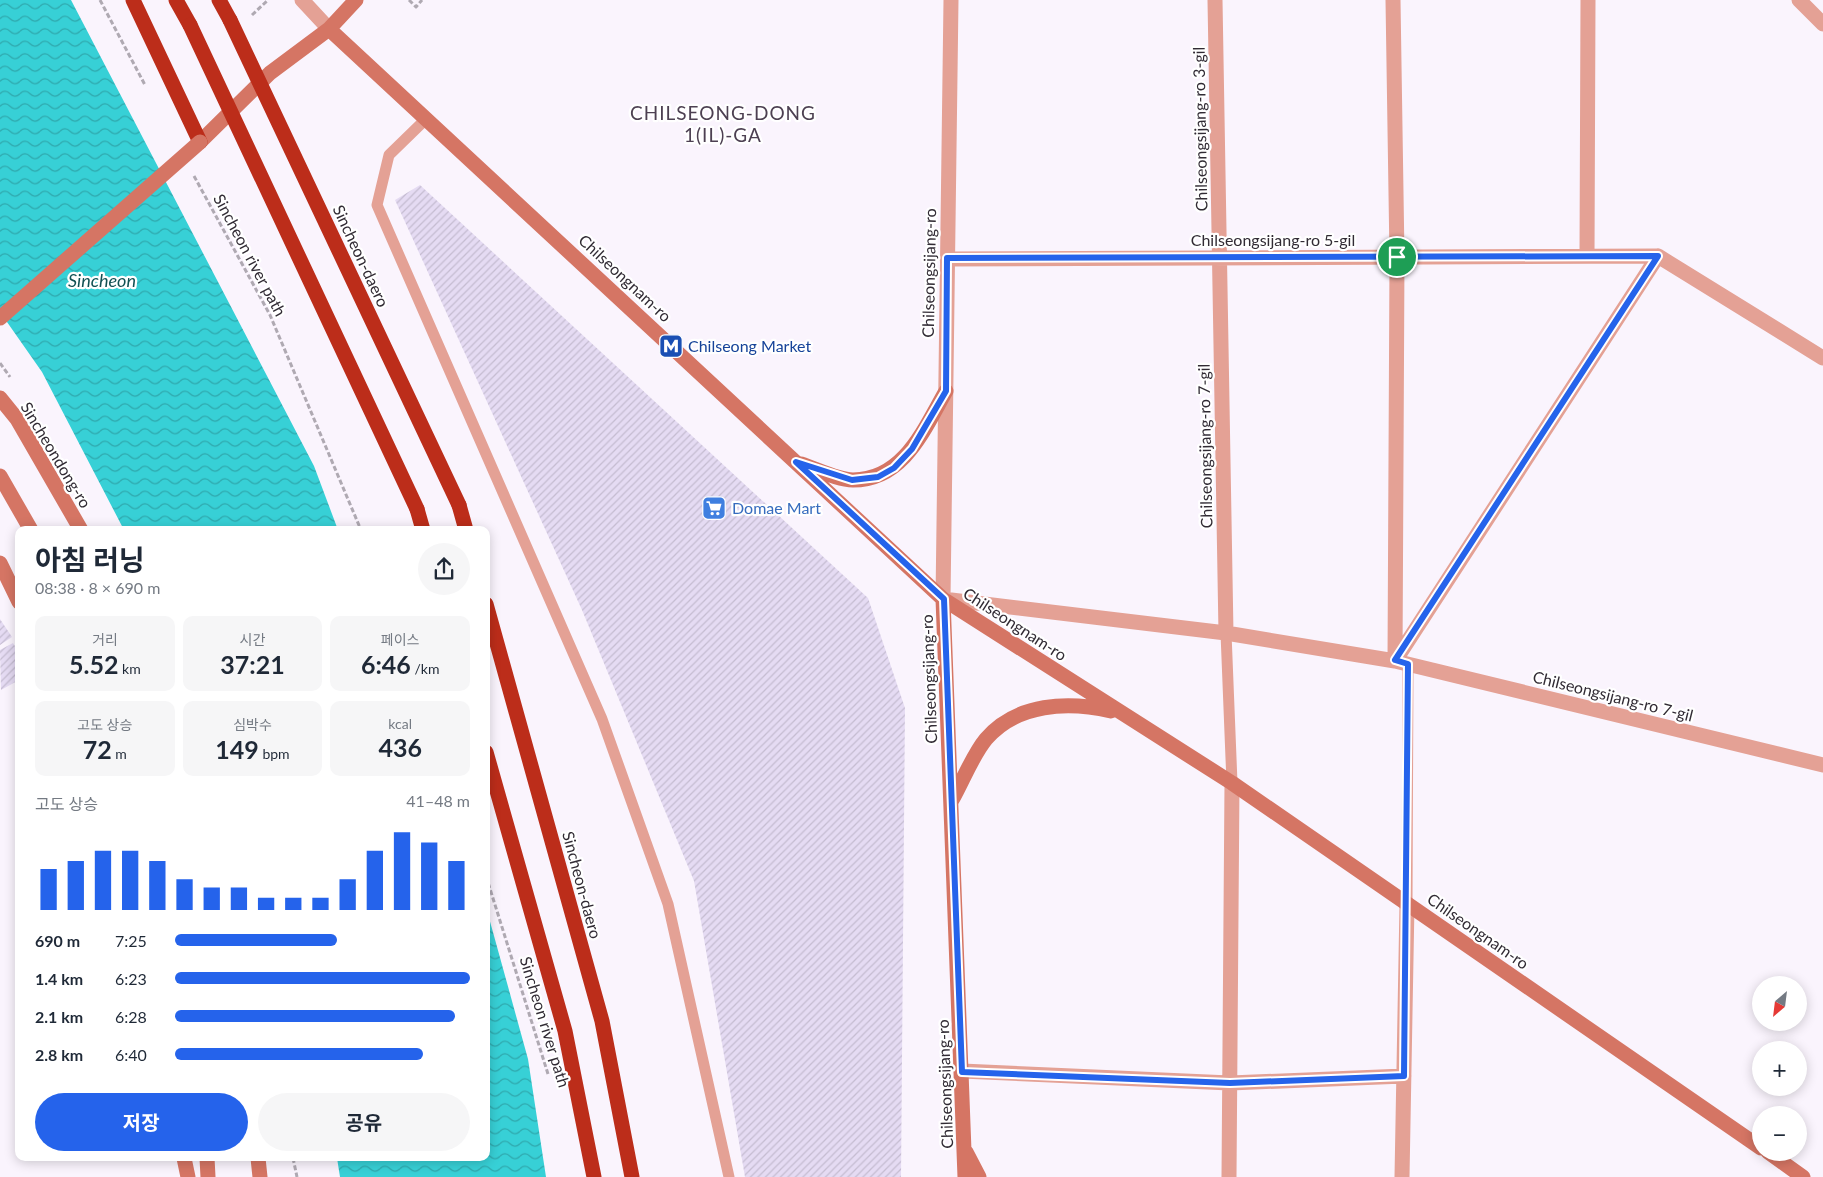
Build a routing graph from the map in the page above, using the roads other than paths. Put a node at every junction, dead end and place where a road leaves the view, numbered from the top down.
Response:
1 (133, 0) edge
2 (176, 0) edge
3 (219, 0) edge
4 (302, 0) edge
5 (318, 0) edge
6 (356, 0) edge
7 (951, 0) edge
8 (1215, 0) edge
9 (1393, 0) edge
10 (1588, 0) edge
11 (1799, 0) edge
12 (1823, 24) edge
13 (329, 29) junction
14 (427, 118) junction
15 (200, 142) junction
16 (1587, 256) junction
17 (1658, 256) junction
18 (1219, 257) junction
19 (1397, 257) junction
20 (947, 258) junction
21 (0, 318) edge
22 (1823, 358) edge
23 (946, 391) junction
24 (0, 398) edge
25 (796, 462) junction
26 (0, 476) edge
27 (29, 526) edge
28 (79, 526) edge
29 (422, 526) edge
30 (465, 526) edge
31 (0, 563) edge
32 (15, 594) edge
33 (944, 599) junction
34 (490, 618) edge
35 (1226, 633) junction
36 (1402, 662) junction
37 (1123, 714) junction
38 (1823, 765) edge
39 (490, 766) edge
40 (1232, 783) junction
41 (952, 801) junction
42 (1407, 904) junction
43 (962, 1072) junction
44 (1404, 1076) junction
45 (1230, 1083) junction
46 (1752, 1142) edge
47 (964, 1148) junction
48 (185, 1161) edge
49 (207, 1161) edge
50 (258, 1161) edge
51 (1781, 1161) edge
52 (188, 1177) edge
53 (208, 1177) edge
54 (260, 1177) edge
55 (594, 1177) edge
56 (632, 1177) edge
57 (729, 1177) edge
58 (965, 1177) edge
59 (979, 1177) edge
60 (1229, 1177) edge
61 (1402, 1177) edge
62 (1803, 1177) edge

1 - 15 highway
2 - 29 highway, bridge
3 - 30 highway, Sincheon-daero, bridge
4 - 13 street
5 - 13 street
6 - 13 street
7 - 20 street, Chilseongsijang-ro
8 - 18 street, Chilseongsijang-ro 3-gil
9 - 19 street
10 - 16 street
11 - 12 street
13 - 14 street, Chilseongnam-ro
13 - 15 street, bridge
14 - 25 street, Chilseongnam-ro
14 - 57 lane
15 - 21 street, bridge
16 - 17 street, Chilseongsijang-ro 5-gil
16 - 19 street, Chilseongsijang-ro 5-gil
17 - 22 street
17 - 36 street
18 - 19 street, Chilseongsijang-ro 5-gil
18 - 20 street, Chilseongsijang-ro 5-gil
18 - 35 street, Chilseongsijang-ro 7-gil
19 - 36 street
20 - 23 street, Chilseongsijang-ro
23 - 25 street
23 - 33 street, Chilseongsijang-ro
24 - 28 street, Sincheondong-ro
25 - 33 street, Chilseongnam-ro
26 - 27 street
31 - 32 street
33 - 35 street, Chilseongsijang-ro 7-gil
33 - 37 street, Chilseongnam-ro
33 - 41 street, Chilseongsijang-ro
34 - 56 highway, Sincheon-daero
35 - 36 street, Chilseongsijang-ro 7-gil
35 - 40 lane
36 - 38 street, Chilseongsijang-ro 7-gil
36 - 42 lane
37 - 40 street, Chilseongnam-ro
37 - 41 street
39 - 55 highway
40 - 42 street, Chilseongnam-ro
40 - 45 street
41 - 43 street, Chilseongsijang-ro
42 - 44 street
42 - 46 street, Chilseongnam-ro
43 - 45 street
43 - 47 street, Chilseongsijang-ro
44 - 45 street
44 - 61 street
45 - 60 street
47 - 58 street, Chilseongsijang-ro
47 - 59 street
48 - 52 street
49 - 53 street
50 - 54 street
51 - 62 street

